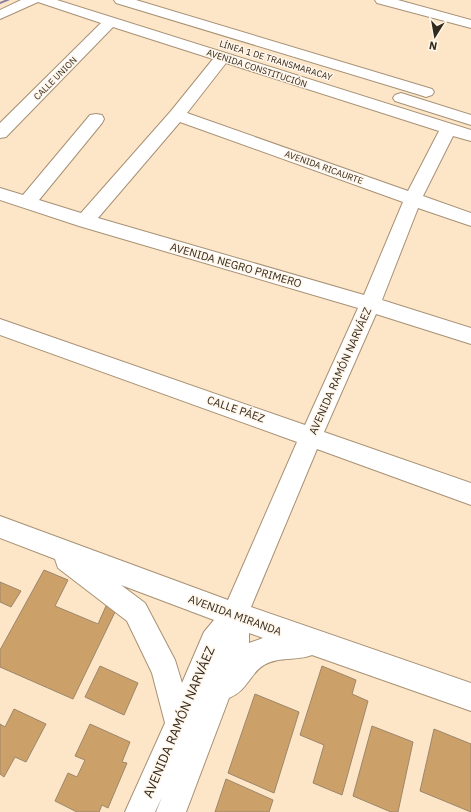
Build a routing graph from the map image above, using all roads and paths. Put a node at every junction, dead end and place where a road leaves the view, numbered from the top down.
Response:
1 (32, 0) edge
2 (43, 0) edge
3 (82, 0) edge
4 (121, 0) edge
5 (382, 0) edge
6 (0, 15) edge
7 (110, 22) junction
8 (471, 24) edge
9 (223, 57) junction
10 (471, 105) edge
11 (177, 115) junction
12 (96, 119) dead end
13 (471, 120) edge
14 (448, 129) junction
15 (0, 133) edge
16 (471, 136) edge
17 (0, 194) edge
18 (412, 199) junction
19 (27, 202) junction
20 (471, 220) edge
21 (85, 221) junction
22 (370, 304) junction
23 (0, 327) edge
24 (471, 336) edge
25 (311, 436) junction
26 (471, 494) edge
27 (0, 527) edge
28 (52, 547) junction
29 (235, 616) junction
30 (316, 643) junction
31 (471, 697) edge
32 (190, 728) junction
33 (140, 812) edge
34 (171, 812) edge

1 - 6 street
2 - 7 street, AVENIDA CONSTITUCIÓN
3 - 13 street, LÍNEA 1 DE TRANSMARACAY
4 - 10 street
5 - 8 street
7 - 9 street, AVENIDA CONSTITUCIÓN
7 - 15 street, CALLE UNION
9 - 11 street
9 - 14 street, AVENIDA CONSTITUCIÓN
11 - 18 street, AVENIDA RICAURTE
11 - 21 street
12 - 19 street
14 - 16 street, AVENIDA CONSTITUCIÓN
14 - 18 street, AVENIDA RAMÓN NARVÁEZ
17 - 19 street, AVENIDA NEGRO PRIMERO
18 - 20 street, AVENIDA RICAURTE
18 - 22 street, AVENIDA RAMÓN NARVÁEZ
19 - 21 street, AVENIDA NEGRO PRIMERO
21 - 22 street, AVENIDA NEGRO PRIMERO
22 - 24 street, AVENIDA NEGRO PRIMERO
22 - 25 street, AVENIDA RAMÓN NARVÁEZ
23 - 25 street, CALLE PÁEZ
25 - 26 street, CALLE PÁEZ
25 - 29 street, AVENIDA RAMÓN NARVÁEZ
27 - 28 street, AVENIDA MIRANDA
28 - 29 street, AVENIDA MIRANDA
28 - 32 street
29 - 30 street, AVENIDA MIRANDA
29 - 32 street, AVENIDA RAMÓN NARVÁEZ
30 - 31 street, AVENIDA MIRANDA
30 - 32 street
32 - 33 street, AVENIDA RAMÓN NARVÁEZ
32 - 34 street, AVENIDA RAMÓN NARVÁEZ

